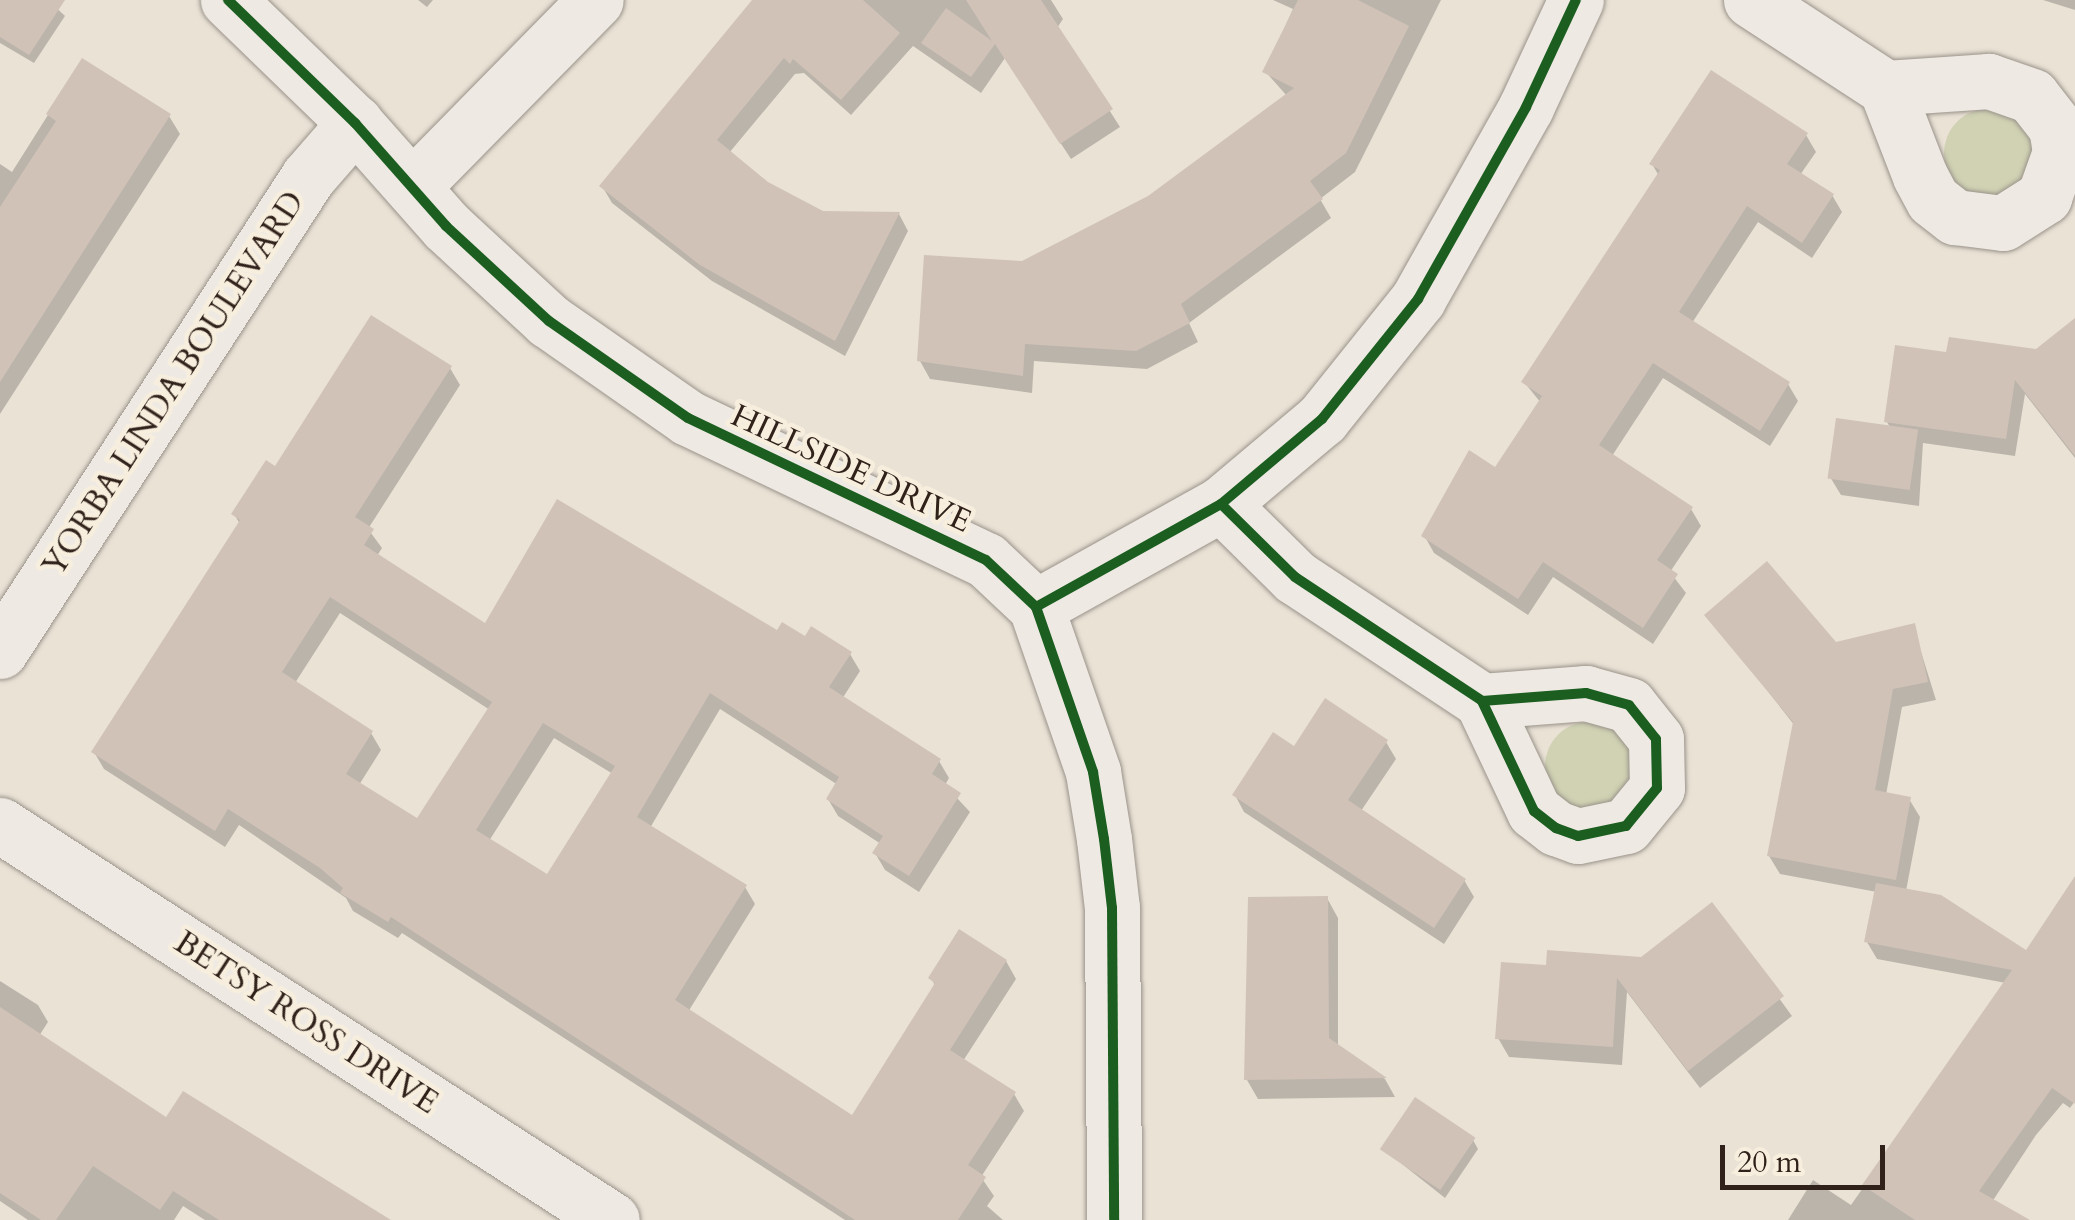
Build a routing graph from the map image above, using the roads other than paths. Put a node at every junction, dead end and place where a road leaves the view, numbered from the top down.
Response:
1 (228, 0) edge
2 (596, 0) edge
3 (1576, 0) edge
4 (1751, 0) edge
5 (1886, 88) dead end
6 (356, 122) junction
7 (412, 187) junction
8 (1221, 504) junction
9 (1036, 607) junction
10 (0, 650) edge
11 (1482, 701) dead end
12 (0, 825) edge
13 (612, 1220) edge
14 (1114, 1220) edge

1 - 6 street, HILLSIDE DRIVE
2 - 7 street
3 - 8 street
4 - 5 street
6 - 7 street, HILLSIDE DRIVE
6 - 10 street, YORBA LINDA BOULEVARD
7 - 9 street, HILLSIDE DRIVE
8 - 9 street
8 - 11 street
9 - 14 street, HILLSIDE DRIVE
12 - 13 street, BETSY ROSS DRIVE

